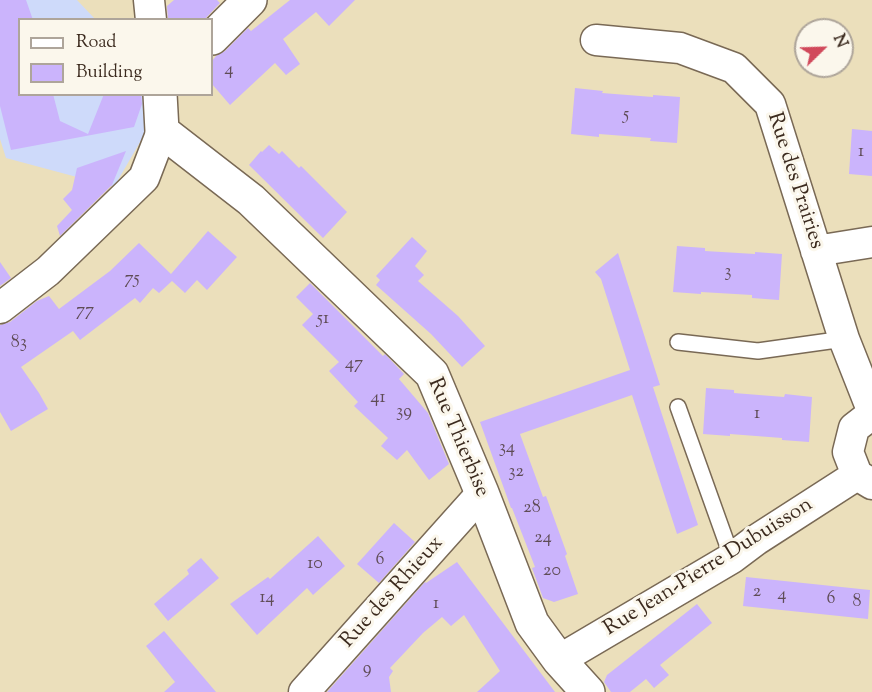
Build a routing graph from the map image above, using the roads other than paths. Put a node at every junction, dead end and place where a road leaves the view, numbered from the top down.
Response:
1 (149, 0) edge
2 (250, 0) edge
3 (151, 18) edge
4 (213, 37) edge
5 (596, 40) dead end
6 (160, 96) edge
7 (162, 131) junction
8 (872, 242) edge
9 (816, 251) junction
10 (0, 308) edge
11 (844, 339) junction
12 (678, 342) dead end
13 (678, 407) dead end
14 (872, 412) edge
15 (865, 479) edge
16 (482, 493) junction
17 (732, 558) junction
18 (559, 660) junction
19 (304, 692) edge
20 (588, 692) edge

1 - 3 street
2 - 4 street
5 - 9 street, Rue des Prairies
6 - 7 street
7 - 10 street
7 - 16 street, Rue Thierbise
8 - 9 street
9 - 11 street, Rue des Prairies
11 - 12 lane
11 - 14 street, Rue des Prairies
13 - 17 lane
14 - 15 street, Rue Jean-Pierre Dubuisson
15 - 17 street, Rue Jean-Pierre Dubuisson
16 - 18 street, Rue Thierbise
16 - 19 street, Rue des Rhieux
17 - 18 street, Rue Jean-Pierre Dubuisson
18 - 20 street, Rue Thierbise

